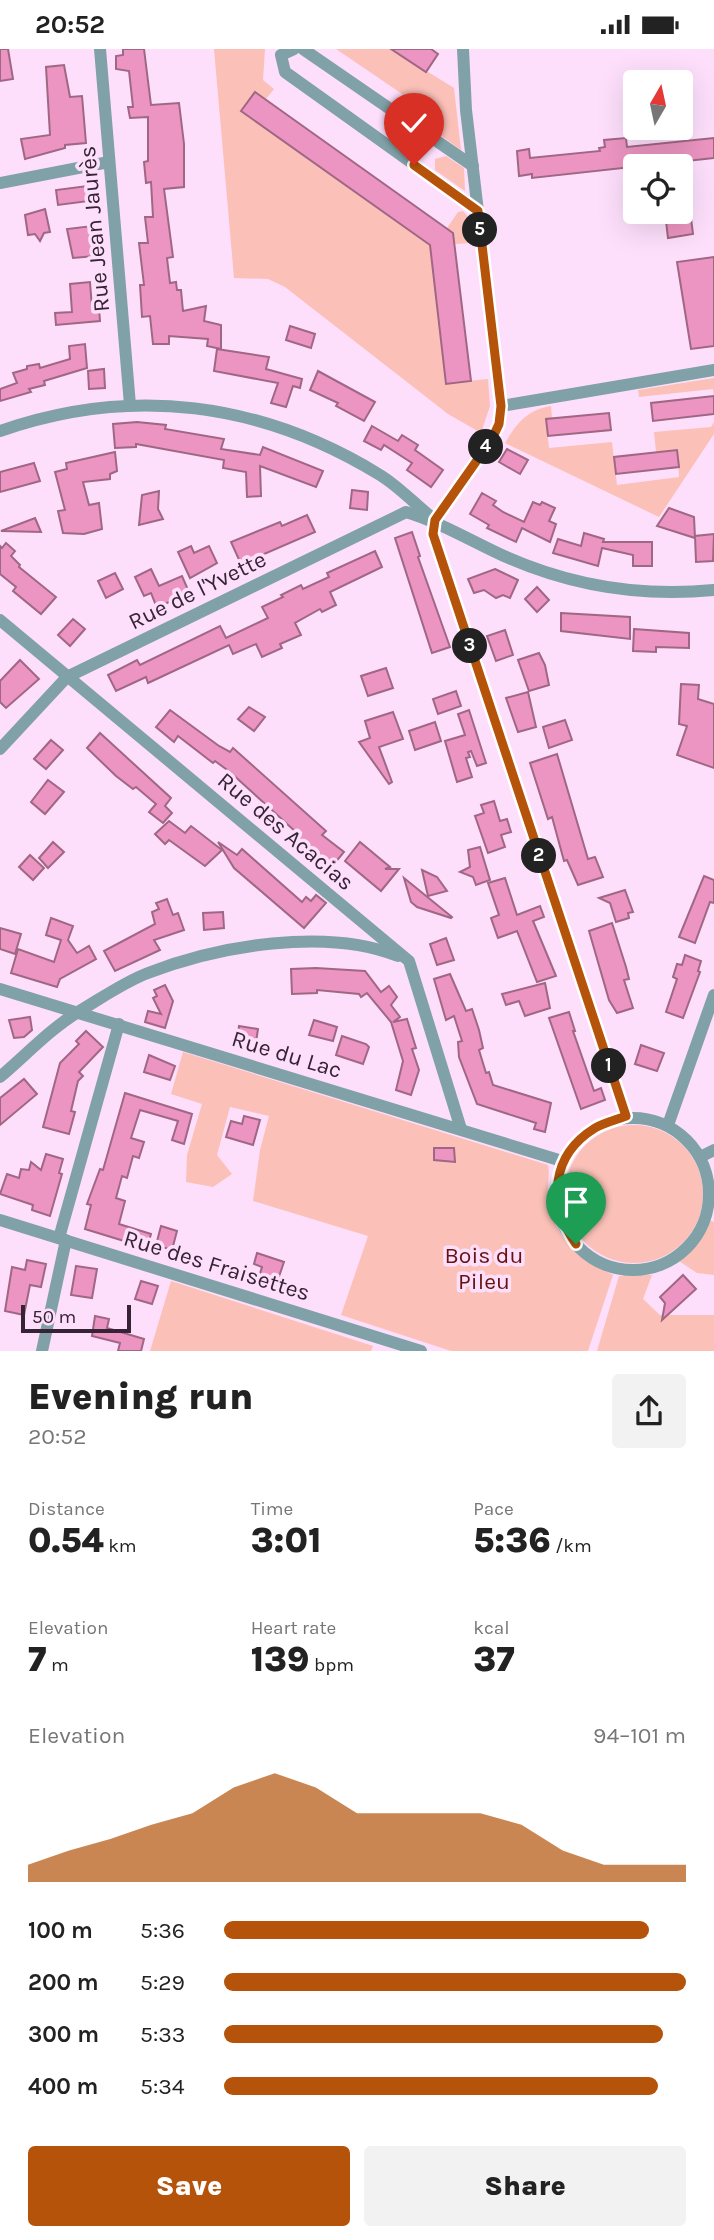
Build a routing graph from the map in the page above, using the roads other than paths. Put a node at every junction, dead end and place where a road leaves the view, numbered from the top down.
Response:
1 (100, 49) edge
2 (294, 49) edge
3 (303, 49) edge
4 (463, 49) edge
5 (109, 162) junction
6 (473, 166) junction
7 (0, 183) edge
8 (478, 211) junction
9 (714, 370) edge
10 (130, 405) junction
11 (501, 406) junction
12 (0, 431) edge
13 (435, 520) junction
14 (714, 590) edge
15 (0, 620) edge
16 (66, 677) junction
17 (0, 749) edge
18 (410, 961) junction
19 (0, 989) edge
20 (714, 995) edge
21 (75, 1014) junction
22 (119, 1024) junction
23 (0, 1077) edge
24 (626, 1116) junction
25 (668, 1125) junction
26 (461, 1129) junction
27 (714, 1150) edge
28 (700, 1157) junction
29 (562, 1161) junction
30 (711, 1212) edge
31 (0, 1220) edge
32 (63, 1239) junction
33 (42, 1351) edge
34 (421, 1351) edge

1 - 5 street, Rue Jean Jaurès
2 - 8 street
3 - 6 street
4 - 6 street
5 - 7 street
5 - 10 street, Rue Jean Jaurès
6 - 8 street
8 - 11 street
9 - 11 street
10 - 12 street
10 - 13 street
11 - 13 street
13 - 14 street
13 - 16 street, Rue de l'Yvette
13 - 24 street
15 - 16 street, Rue des Acacias
16 - 17 street, Rue de l'Yvette
16 - 18 street, Rue des Acacias
18 - 21 street
18 - 26 street
19 - 21 street, Rue du Lac
20 - 25 street
21 - 22 street, Rue du Lac
21 - 23 street
22 - 26 street, Rue du Lac
22 - 32 street
24 - 25 street
24 - 29 street
25 - 28 street
26 - 29 street, Rue du Lac
27 - 28 street
28 - 30 street
29 - 30 street
31 - 32 street, Rue des Fraisettes
32 - 33 street
32 - 34 street, Rue des Fraisettes

